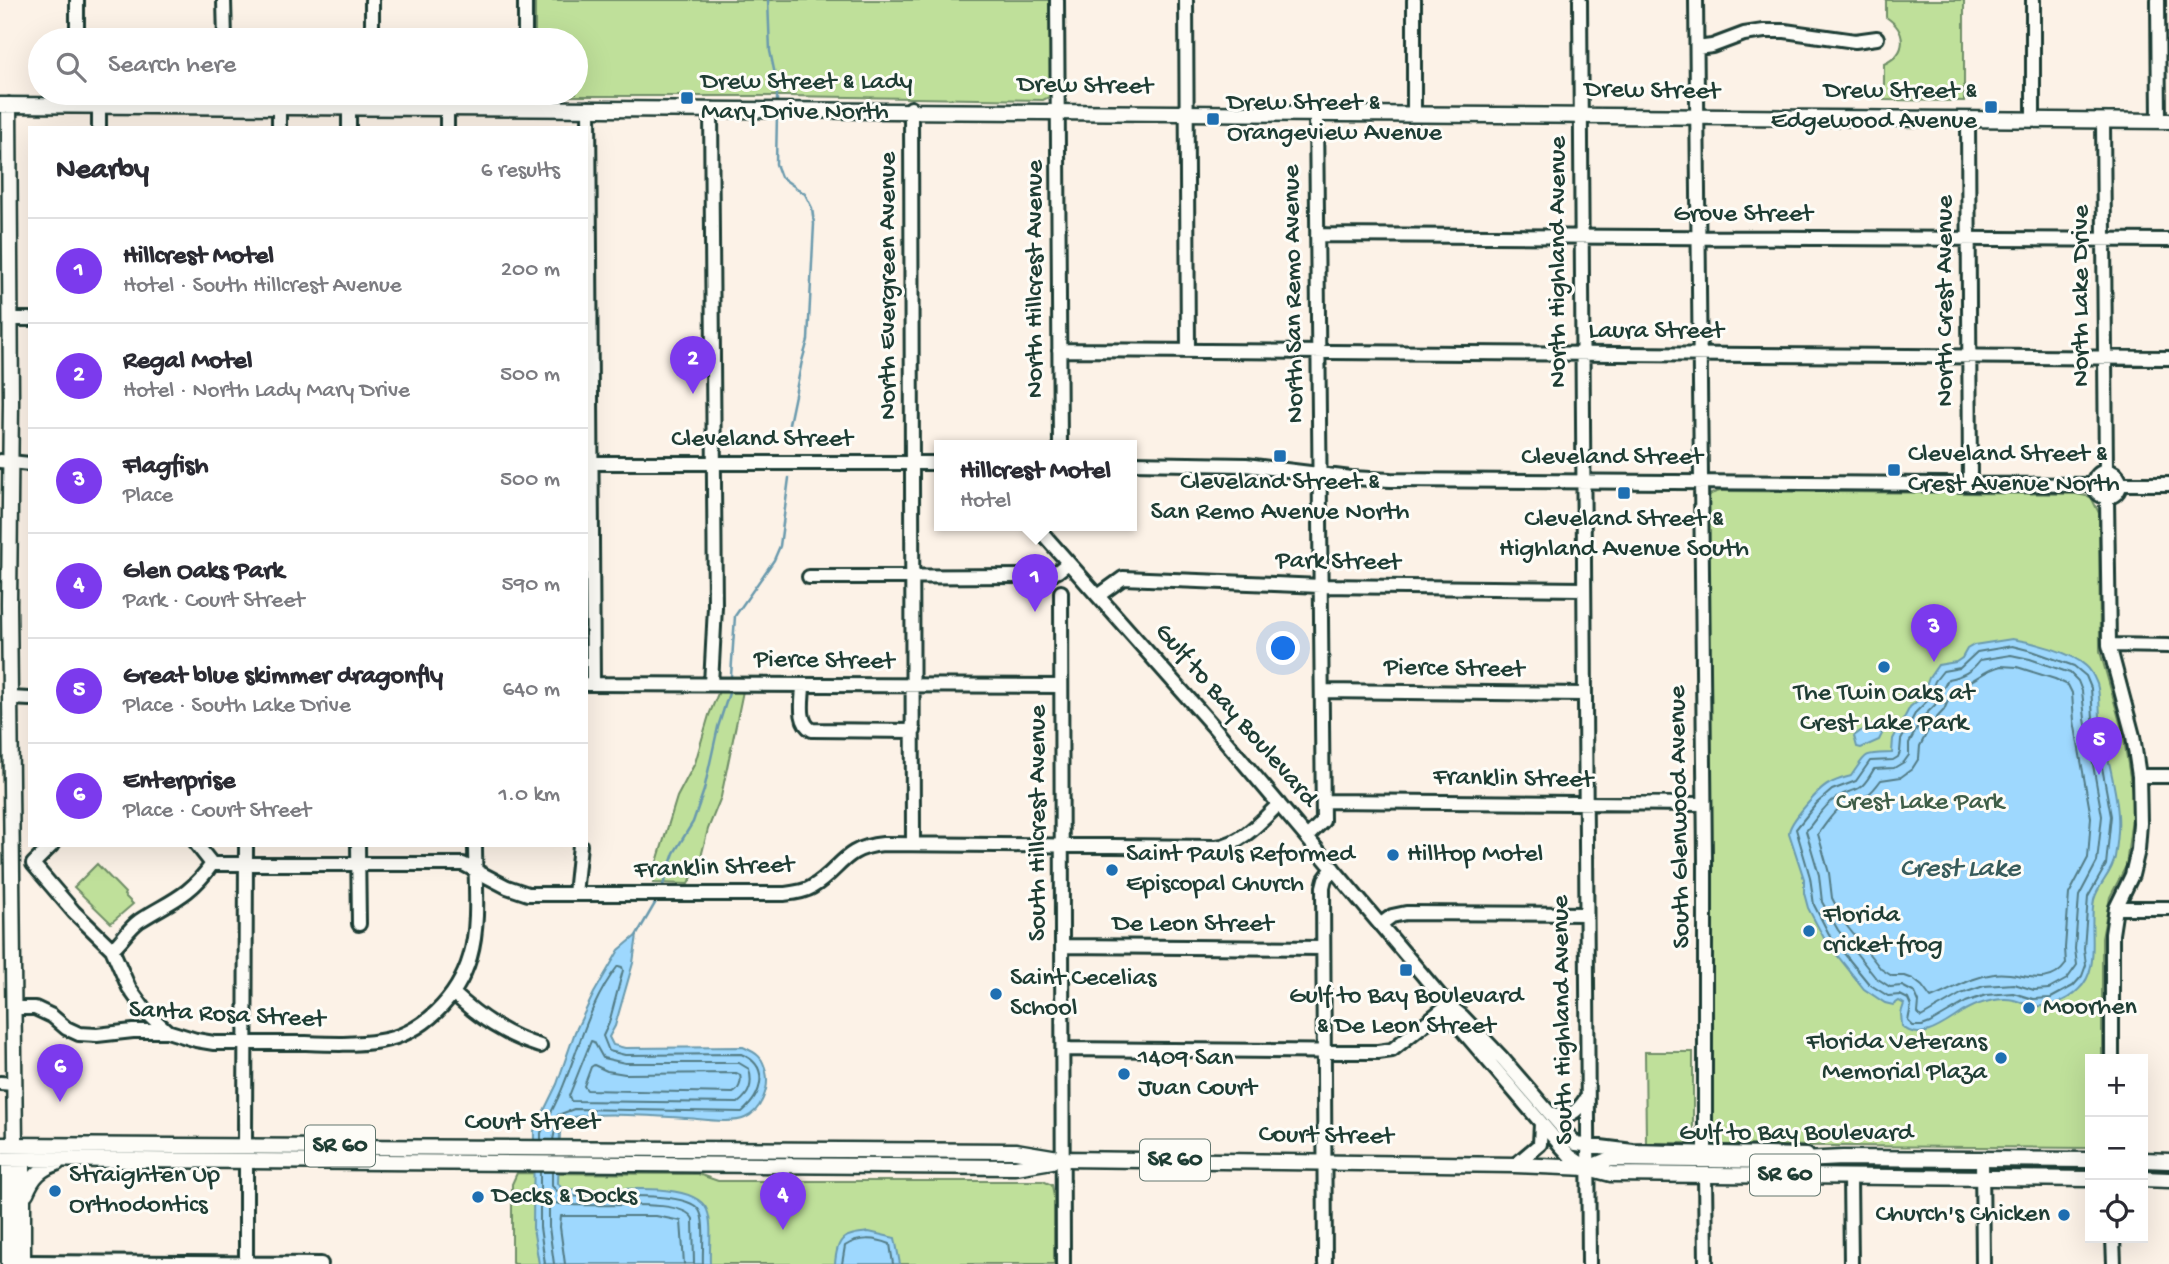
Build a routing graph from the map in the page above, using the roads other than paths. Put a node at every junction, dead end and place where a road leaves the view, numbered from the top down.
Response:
1 (77, 0) edge
2 (225, 0) edge
3 (372, 0) edge
4 (525, 0) edge
5 (1057, 0) edge
6 (1186, 0) edge
7 (1414, 0) edge
8 (1580, 0) edge
9 (1696, 0) edge
10 (2033, 0) edge
11 (2158, 0) edge
12 (77, 28) edge
13 (225, 28) edge
14 (372, 28) edge
15 (525, 28) edge
16 (1877, 38) dead end
17 (1696, 48) junction
18 (28, 104) edge
19 (96, 105) edge
20 (120, 105) edge
21 (264, 105) edge
22 (355, 105) edge
23 (419, 105) edge
24 (3, 106) edge
25 (99, 106) junction
26 (279, 107) junction
27 (348, 107) junction
28 (447, 108) junction
29 (523, 108) joint
30 (589, 108) junction
31 (911, 108) junction
32 (711, 109) junction
33 (1058, 111) junction
34 (1187, 113) junction
35 (1316, 114) junction
36 (1414, 115) junction
37 (1580, 116) junction
38 (1698, 117) junction
39 (1968, 120) junction
40 (2033, 120) junction
41 (2104, 120) junction
42 (2164, 121) edge
43 (99, 126) edge
44 (279, 126) edge
45 (349, 126) edge
46 (447, 126) edge
47 (5, 229) edge
48 (1317, 235) junction
49 (1581, 237) junction
50 (1698, 237) junction
51 (1968, 239) junction
52 (2105, 240) junction
53 (2169, 240) edge
54 (7, 314) edge
55 (28, 319) edge
56 (1059, 350) junction
57 (1188, 351) junction
58 (1320, 353) junction
59 (1582, 354) junction
60 (1698, 355) junction
61 (1969, 356) junction
62 (2105, 358) junction
63 (2169, 358) edge
64 (1060, 440) edge
65 (588, 463) edge
66 (713, 463) junction
67 (912, 463) junction
68 (934, 463) edge
69 (1137, 463) edge
70 (4, 464) edge
71 (28, 464) edge
72 (2106, 471) junction
73 (1320, 474) junction
74 (1583, 481) junction
75 (1700, 481) junction
76 (1970, 483) junction
77 (2121, 484) junction
78 (2169, 484) edge
79 (2094, 485) junction
80 (2107, 498) junction
81 (1040, 531) edge
82 (1068, 563) junction
83 (809, 577) dead end
84 (913, 577) junction
85 (1321, 586) junction
86 (1583, 589) junction
87 (1061, 592) dead end
88 (1098, 596) junction
89 (2109, 645) junction
90 (2169, 646) edge
91 (589, 683) edge
92 (716, 684) junction
93 (803, 685) junction
94 (914, 685) junction
95 (1061, 686) junction
96 (1322, 691) junction
97 (1584, 694) junction
98 (10, 698) junction
99 (28, 699) edge
100 (914, 731) junction
101 (2139, 776) junction
102 (2169, 776) edge
103 (1323, 801) junction
104 (1279, 804) junction
105 (1585, 804) junction
106 (1703, 804) junction
107 (1307, 837) junction
108 (913, 844) junction
109 (1063, 845) junction
110 (50, 847) edge
111 (199, 847) edge
112 (246, 847) edge
113 (358, 847) edge
114 (475, 847) edge
115 (580, 847) edge
116 (11, 864) junction
117 (33, 864) junction
118 (212, 864) junction
119 (246, 864) junction
120 (359, 865) junction
121 (1333, 868) junction
122 (475, 869) junction
123 (575, 894) junction
124 (2116, 908) junction
125 (2169, 908) edge
126 (1586, 914) junction
127 (359, 924) dead end
128 (1381, 924) junction
129 (1063, 946) junction
130 (112, 948) junction
131 (1323, 948) junction
132 (6, 956) edge
133 (453, 993) junction
134 (1448, 1005) junction
135 (13, 1007) junction
136 (167, 1031) junction
137 (246, 1043) junction
138 (540, 1046) dead end
139 (1063, 1049) junction
140 (1325, 1052) junction
141 (2112, 1054) edge
142 (7, 1084) edge
143 (1587, 1097) junction
144 (1545, 1118) junction
145 (245, 1145) junction
146 (1588, 1145) junction
147 (352, 1146) junction
148 (410, 1146) junction
149 (799, 1150) junction
150 (921, 1150) junction
151 (1705, 1151) junction
152 (9, 1153) edge
153 (1843, 1158) junction
154 (1903, 1158) junction
155 (1064, 1159) junction
156 (1982, 1159) junction
157 (66, 1160) junction
158 (2085, 1160) edge
159 (2148, 1160) edge
160 (158, 1161) junction
161 (1326, 1161) junction
162 (2169, 1161) edge
163 (246, 1162) junction
164 (410, 1163) junction
165 (799, 1165) junction
166 (1515, 1165) junction
167 (921, 1166) junction
168 (1588, 1168) junction
169 (1705, 1174) junction
170 (1850, 1176) junction
171 (1982, 1177) junction
172 (2085, 1179) edge
173 (2148, 1179) edge
174 (2169, 1180) edge
175 (0, 1182) edge
176 (23, 1201) junction
177 (9, 1214) junction
178 (2113, 1243) edge
179 (18, 1264) edge
180 (246, 1264) edge
181 (321, 1264) edge
182 (1063, 1264) edge
183 (1325, 1264) edge
184 (1589, 1264) edge
185 (1706, 1264) edge
186 (1851, 1264) edge
187 (1983, 1264) edge
188 (2114, 1264) edge

1 - 12 street
2 - 13 street
3 - 14 street
4 - 15 street
5 - 33 street, North Hillcrest Avenue
6 - 34 street
7 - 36 street
8 - 37 street, North Highland Avenue
9 - 17 street, South Glenwood Avenue
10 - 40 street
11 - 42 street
16 - 17 street
17 - 38 street, South Glenwood Avenue
18 - 24 main road, Drew Street
19 - 25 main road, Drew Street
20 - 25 main road, Drew Street
21 - 26 main road, Drew Street
22 - 27 main road, Drew Street
23 - 28 main road, Drew Street
24 - 47 main road
25 - 43 street
26 - 27 main road, Drew Street
26 - 44 street
27 - 45 street
28 - 29 main road, Drew Street
28 - 46 street
29 - 30 main road, Drew Street
30 - 32 main road, Drew Street
30 - 65 street
31 - 32 main road, Drew Street
31 - 33 main road, Drew Street
31 - 67 street, North Evergreen Avenue
32 - 66 street
33 - 34 main road, Drew Street
33 - 56 street, North Hillcrest Avenue
34 - 35 main road, Drew Street
34 - 57 street
35 - 36 main road, Drew Street
35 - 48 street, North San Remo Avenue
36 - 37 main road, Drew Street
37 - 38 main road, Drew Street
37 - 49 street, North Highland Avenue
38 - 39 main road, Drew Street
38 - 50 street, South Glenwood Avenue
39 - 40 main road, Drew Street
39 - 51 street, North Crest Avenue
40 - 41 main road, Drew Street
41 - 42 main road, Drew Street
41 - 52 street, North Lake Drive
47 - 54 main road
48 - 49 street, Grove Street
48 - 58 street, North San Remo Avenue
49 - 50 street, Grove Street
49 - 59 street, North Highland Avenue
50 - 51 street, Grove Street
50 - 60 street, South Glenwood Avenue
51 - 52 street, Grove Street
51 - 61 street, North Crest Avenue
52 - 53 street, Grove Street
52 - 62 street, North Lake Drive
54 - 55 street
54 - 70 main road
56 - 57 street, Laura Street
56 - 64 street, North Hillcrest Avenue
57 - 58 street, Laura Street
58 - 59 street, Laura Street
58 - 73 street, North San Remo Avenue
59 - 60 street, Laura Street
59 - 74 street, North Highland Avenue
60 - 61 street, Laura Street
60 - 75 street, South Glenwood Avenue
61 - 62 street, Laura Street
61 - 76 street, North Crest Avenue
62 - 63 street, Laura Street
62 - 72 street, North Lake Drive
65 - 66 street, Cleveland Street
65 - 91 street
66 - 67 street, Cleveland Street
66 - 92 street
67 - 68 street, Cleveland Street
67 - 84 street, North Evergreen Avenue
69 - 73 street, Cleveland Street
70 - 71 street
70 - 98 main road
72 - 77 street
72 - 79 street
73 - 74 street, Cleveland Street
73 - 85 street, North San Remo Avenue
74 - 75 street, Cleveland Street
74 - 86 street, South Highland Avenue
75 - 76 street, Cleveland Street
75 - 106 street, South Glenwood Avenue
76 - 79 street, Cleveland Street
77 - 78 street
77 - 80 street
79 - 80 street
80 - 89 street
81 - 82 street, Gulf to Bay Boulevard
82 - 84 street
82 - 88 street, Gulf to Bay Boulevard
83 - 84 street
84 - 94 street, North Evergreen Avenue
85 - 86 street, Park Street
85 - 88 street, Park Street
85 - 96 street, North San Remo Avenue
86 - 97 street, South Highland Avenue
87 - 95 street, South Hillcrest Avenue
88 - 104 street, Gulf to Bay Boulevard
89 - 90 street
89 - 101 street
91 - 92 street, Pierce Street
92 - 93 street, Pierce Street
93 - 94 street, Pierce Street
93 - 100 street
94 - 95 street, Pierce Street
94 - 100 street, North Evergreen Avenue
95 - 109 street, South Hillcrest Avenue
96 - 97 street, Pierce Street
96 - 103 street, North San Remo Avenue
97 - 105 street, South Highland Avenue
98 - 99 street
98 - 116 main road
100 - 108 street, North Evergreen Avenue
101 - 102 street
101 - 124 street
103 - 105 street, Franklin Street
103 - 107 street, North San Remo Avenue
104 - 107 street, Gulf to Bay Boulevard
104 - 109 street, Franklin Street
105 - 106 street, Franklin Street
105 - 126 street, South Highland Avenue
106 - 151 street, South Glenwood Avenue
107 - 121 street, Gulf to Bay Boulevard
108 - 109 street, Franklin Street
108 - 123 street, Franklin Street
109 - 129 street, South Hillcrest Avenue
110 - 117 street
111 - 118 street
112 - 119 street
113 - 120 street
114 - 122 street, Santa Rosa Street
115 - 123 street
116 - 117 street
116 - 132 main road
117 - 130 street
118 - 119 street, Franklin Street
118 - 130 street
119 - 120 street, Franklin Street
119 - 137 street
120 - 122 street, Franklin Street
120 - 127 street
121 - 128 street, Gulf to Bay Boulevard
121 - 131 street
122 - 123 street, Franklin Street
122 - 133 street, Santa Rosa Street
124 - 125 street
124 - 141 street
126 - 128 street
126 - 143 street, South Highland Avenue
128 - 134 street, Gulf to Bay Boulevard
129 - 131 street, De Leon Street
129 - 139 street, South Hillcrest Avenue
130 - 136 street
131 - 140 street
132 - 135 main road
133 - 137 street, Santa Rosa Street
133 - 138 street
134 - 140 street
134 - 144 street, Gulf to Bay Boulevard
135 - 136 street, Santa Rosa Street
135 - 142 main road
136 - 137 street, Santa Rosa Street
137 - 145 street
139 - 140 street
139 - 155 street, South Hillcrest Avenue
140 - 161 street
142 - 152 main road
143 - 144 street
143 - 146 street, South Highland Avenue
144 - 146 street, Gulf to Bay Boulevard
144 - 166 street
144 - 168 street, Gulf to Bay Boulevard
145 - 147 main road, Court Street / SR 60
145 - 152 main road, Court Street / SR 60
145 - 160 main road
146 - 151 street
146 - 168 street, South Highland Avenue
147 - 148 main road, Court Street / SR 60
147 - 163 main road
148 - 149 main road, Court Street / SR 60
148 - 164 street
149 - 150 main road, Court Street / SR 60
149 - 165 street
150 - 155 main road, Court Street / SR 60
150 - 167 street
151 - 153 street
152 - 157 main road, Court Street / SR 60
152 - 176 main road
152 - 177 main road
153 - 154 main road, Gulf to Bay Boulevard / SR 60
153 - 168 main road, Gulf to Bay Boulevard / SR 60
154 - 156 main road, Gulf to Bay Boulevard / SR 60
154 - 170 main road
155 - 161 main road, Court Street / SR 60
155 - 167 main road, Court Street / SR 60
155 - 182 street, South Hillcrest Avenue
156 - 158 main road, Gulf to Bay Boulevard / SR 60
156 - 171 street
157 - 160 main road, Court Street / SR 60
157 - 176 main road
159 - 162 main road
160 - 163 main road, Court Street / SR 60
161 - 166 main road, Court Street / SR 60
161 - 183 street
163 - 164 main road, Court Street / SR 60
163 - 180 street
164 - 165 main road, Court Street / SR 60
165 - 167 main road, Court Street / SR 60
166 - 168 main road, Court Street / SR 60
168 - 169 main road, Gulf to Bay Boulevard / SR 60
168 - 184 street, South Highland Avenue
169 - 170 main road, Gulf to Bay Boulevard / SR 60
169 - 185 street
170 - 171 main road, Gulf to Bay Boulevard / SR 60
170 - 186 street
171 - 172 main road, Gulf to Bay Boulevard / SR 60
171 - 187 street
173 - 174 main road
175 - 177 main road
176 - 179 main road
177 - 179 main road
178 - 188 street
179 - 180 street
180 - 181 street

